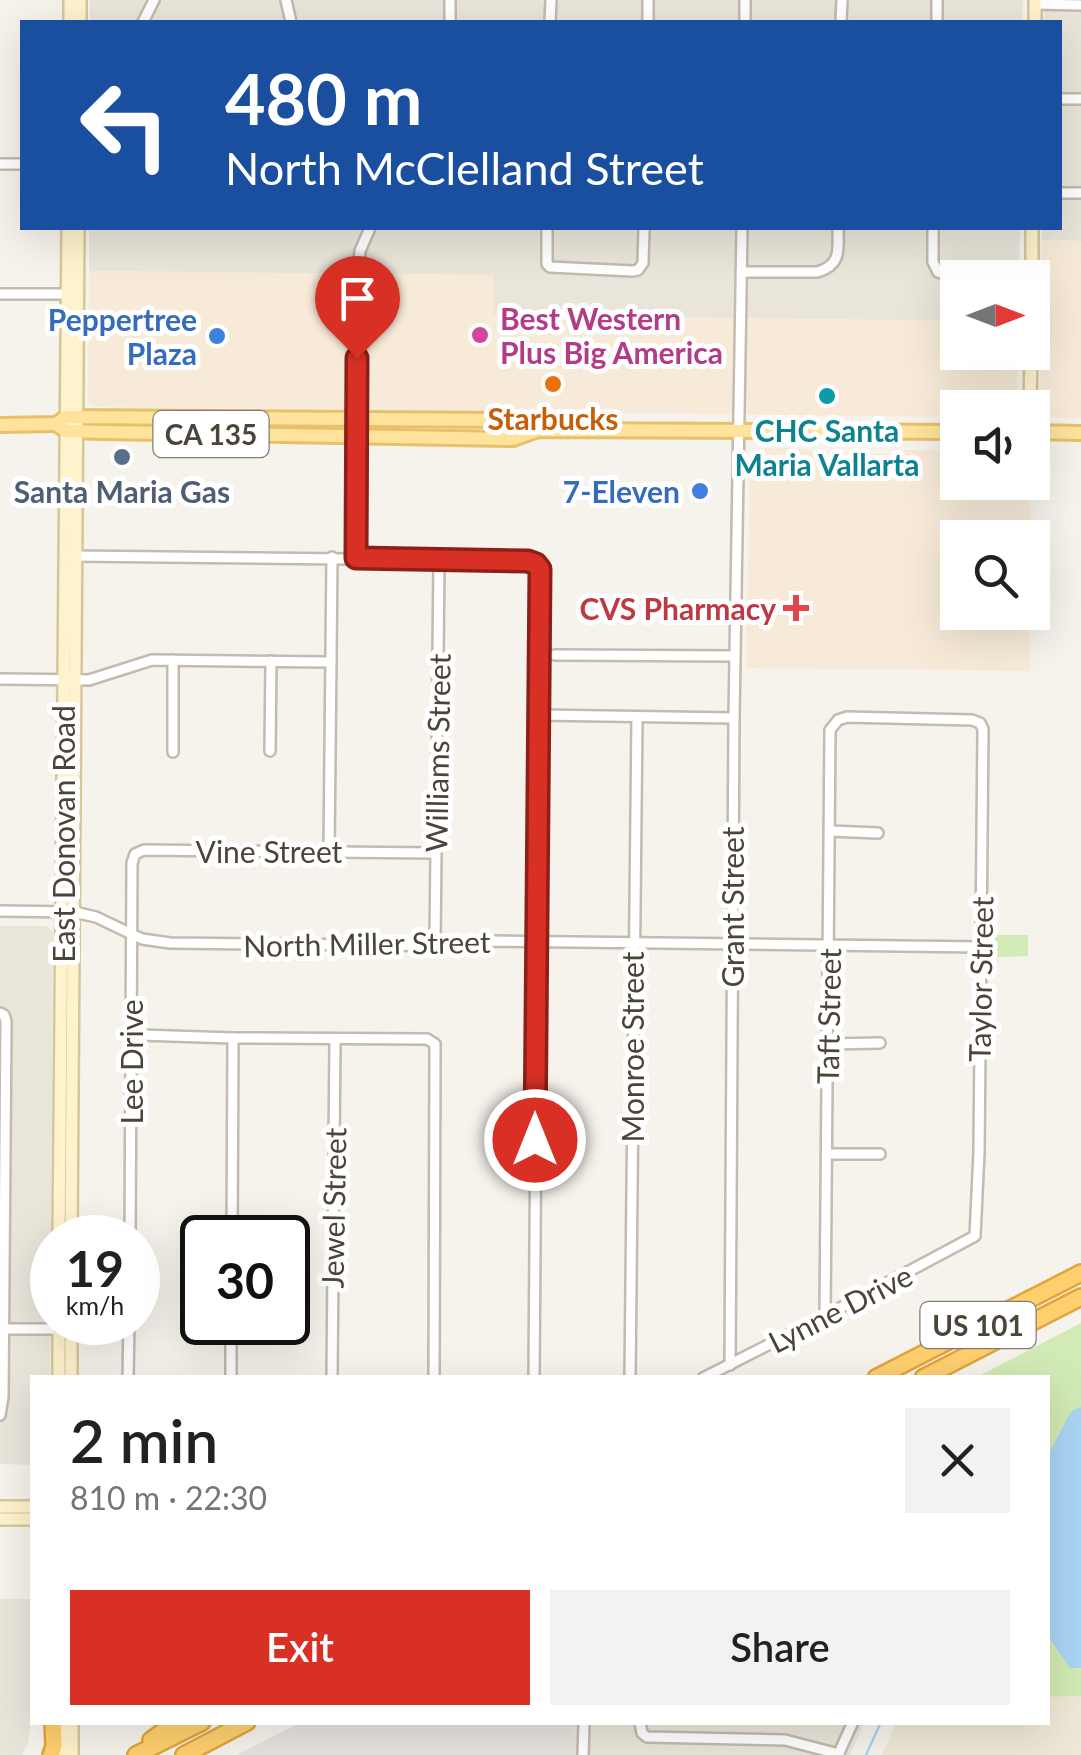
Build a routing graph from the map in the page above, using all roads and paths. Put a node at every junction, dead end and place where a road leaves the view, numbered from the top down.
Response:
1 (1035, 2) edge
2 (1081, 4) edge
3 (68, 230) edge
4 (78, 230) edge
5 (369, 230) edge
6 (548, 230) edge
7 (644, 230) edge
8 (742, 230) edge
9 (838, 230) edge
10 (933, 230) edge
11 (1032, 230) edge
12 (1032, 260) edge
13 (741, 272) junction
14 (940, 272) edge
15 (0, 294) edge
16 (73, 294) junction
17 (357, 420) junction
18 (0, 424) edge
19 (68, 424) junction
20 (538, 430) junction
21 (740, 430) junction
22 (940, 432) edge
23 (1050, 432) edge
24 (1081, 432) edge
25 (357, 436) junction
26 (71, 556) junction
27 (332, 558) junction
28 (356, 558) junction
29 (440, 560) junction
30 (555, 654) dead end
31 (735, 656) junction
32 (173, 660) junction
33 (271, 661) junction
34 (331, 662) junction
35 (0, 679) edge
36 (70, 679) junction
37 (539, 715) junction
38 (637, 717) junction
39 (734, 718) junction
40 (838, 720) joint
41 (270, 751) dead end
42 (173, 752) dead end
43 (830, 831) junction
44 (878, 833) dead end
45 (329, 851) junction
46 (435, 854) junction
47 (132, 886) joint
48 (0, 911) edge
49 (68, 912) junction
50 (131, 934) junction
51 (536, 942) junction
52 (633, 943) junction
53 (731, 945) junction
54 (435, 946) junction
55 (829, 946) junction
56 (980, 947) junction
57 (2, 1014) edge
58 (131, 1028) junction
59 (233, 1038) junction
60 (335, 1039) junction
61 (880, 1043) dead end
62 (828, 1044) junction
63 (827, 1154) junction
64 (880, 1154) dead end
65 (61, 1215) edge
66 (71, 1215) edge
67 (130, 1215) edge
68 (232, 1215) edge
69 (975, 1236) joint
70 (2, 1243) edge
71 (1081, 1273) edge
72 (1081, 1297) edge
73 (826, 1316) junction
74 (30, 1328) edge
75 (4, 1329) junction
76 (63, 1345) edge
77 (67, 1345) edge
78 (128, 1345) edge
79 (231, 1345) edge
80 (730, 1365) junction
81 (59, 1375) edge
82 (71, 1375) edge
83 (128, 1375) edge
84 (231, 1375) edge
85 (332, 1375) edge
86 (434, 1375) edge
87 (534, 1375) edge
88 (630, 1375) edge
89 (708, 1375) edge
90 (882, 1375) edge
91 (929, 1375) edge
92 (0, 1415) edge
93 (0, 1506) edge
94 (30, 1507) edge
95 (0, 1519) edge
96 (30, 1520) edge
97 (57, 1725) edge
98 (57, 1725) edge
99 (72, 1725) edge
100 (172, 1725) edge
101 (196, 1725) edge
102 (241, 1725) edge
103 (584, 1725) edge
104 (851, 1725) edge
105 (641, 1728) edge
106 (838, 1754) edge
107 (51, 1755) edge
108 (62, 1755) edge
109 (72, 1755) edge
110 (134, 1755) edge
111 (184, 1755) edge
112 (583, 1755) edge

1 - 2 street
3 - 16 main road
4 - 16 main road
5 - 17 street
6 - 7 street
8 - 13 street, Grant Street
9 - 13 street
10 - 14 street
11 - 12 main road
13 - 21 street, Grant Street
15 - 16 street
16 - 19 main road, East Donovan Road
17 - 19 main road, CA 135
17 - 20 main road, CA 135
17 - 25 street
18 - 19 main road, CA 135
19 - 25 main road, CA 135
19 - 26 main road, East Donovan Road
20 - 21 main road, CA 135
20 - 25 main road, CA 135
21 - 22 main road, CA 135
21 - 31 street, Grant Street
23 - 24 main road
25 - 28 street
26 - 27 street
26 - 36 main road, East Donovan Road
27 - 28 street
27 - 34 street
28 - 29 street
29 - 37 street
29 - 46 street, Williams Street
30 - 31 street
31 - 39 street, Grant Street
32 - 33 street
32 - 36 street
32 - 42 street
33 - 34 street
33 - 41 street
34 - 45 street
35 - 36 street
36 - 49 main road, East Donovan Road
37 - 38 street
37 - 51 street
38 - 39 street
38 - 52 street, Monroe Street
39 - 53 street, Grant Street
40 - 43 street, Taft Street
40 - 56 street, Taylor Street
43 - 44 street
43 - 55 street, Taft Street
45 - 46 street, Vine Street
45 - 47 street, Vine Street
46 - 54 street, Williams Street
47 - 50 street, Lee Drive
48 - 49 street, North Miller Street
49 - 50 street, North Miller Street
49 - 65 main road, East Donovan Road
49 - 66 main road, East Donovan Road
50 - 54 street, North Miller Street
50 - 58 street, Lee Drive
51 - 52 street, North Miller Street
51 - 54 street, North Miller Street
51 - 87 street
52 - 53 street, North Miller Street
52 - 88 street, Monroe Street
53 - 55 street, North Miller Street
53 - 80 street, Grant Street
55 - 56 street, North Miller Street
55 - 62 street, Taft Street
56 - 69 street, Taylor Street
57 - 70 street
58 - 59 street
58 - 67 street, Lee Drive
59 - 60 street
59 - 68 street
60 - 85 street, Jewel Street
60 - 86 street
61 - 62 street
62 - 63 street, Taft Street
63 - 64 street
63 - 73 street, Taft Street
69 - 73 street, Lynne Drive
70 - 75 street
71 - 90 highway, US 101
72 - 91 highway, US 101
73 - 80 street, Lynne Drive
74 - 75 street
75 - 92 street
76 - 81 main road
77 - 82 main road
78 - 83 street
79 - 84 street
80 - 89 street, Lynne Drive
93 - 94 main road
95 - 96 main road
97 - 107 highway
98 - 108 main road
99 - 109 main road
100 - 110 highway
101 - 110 highway
102 - 111 highway
103 - 112 street
104 - 106 street
105 - 106 street

